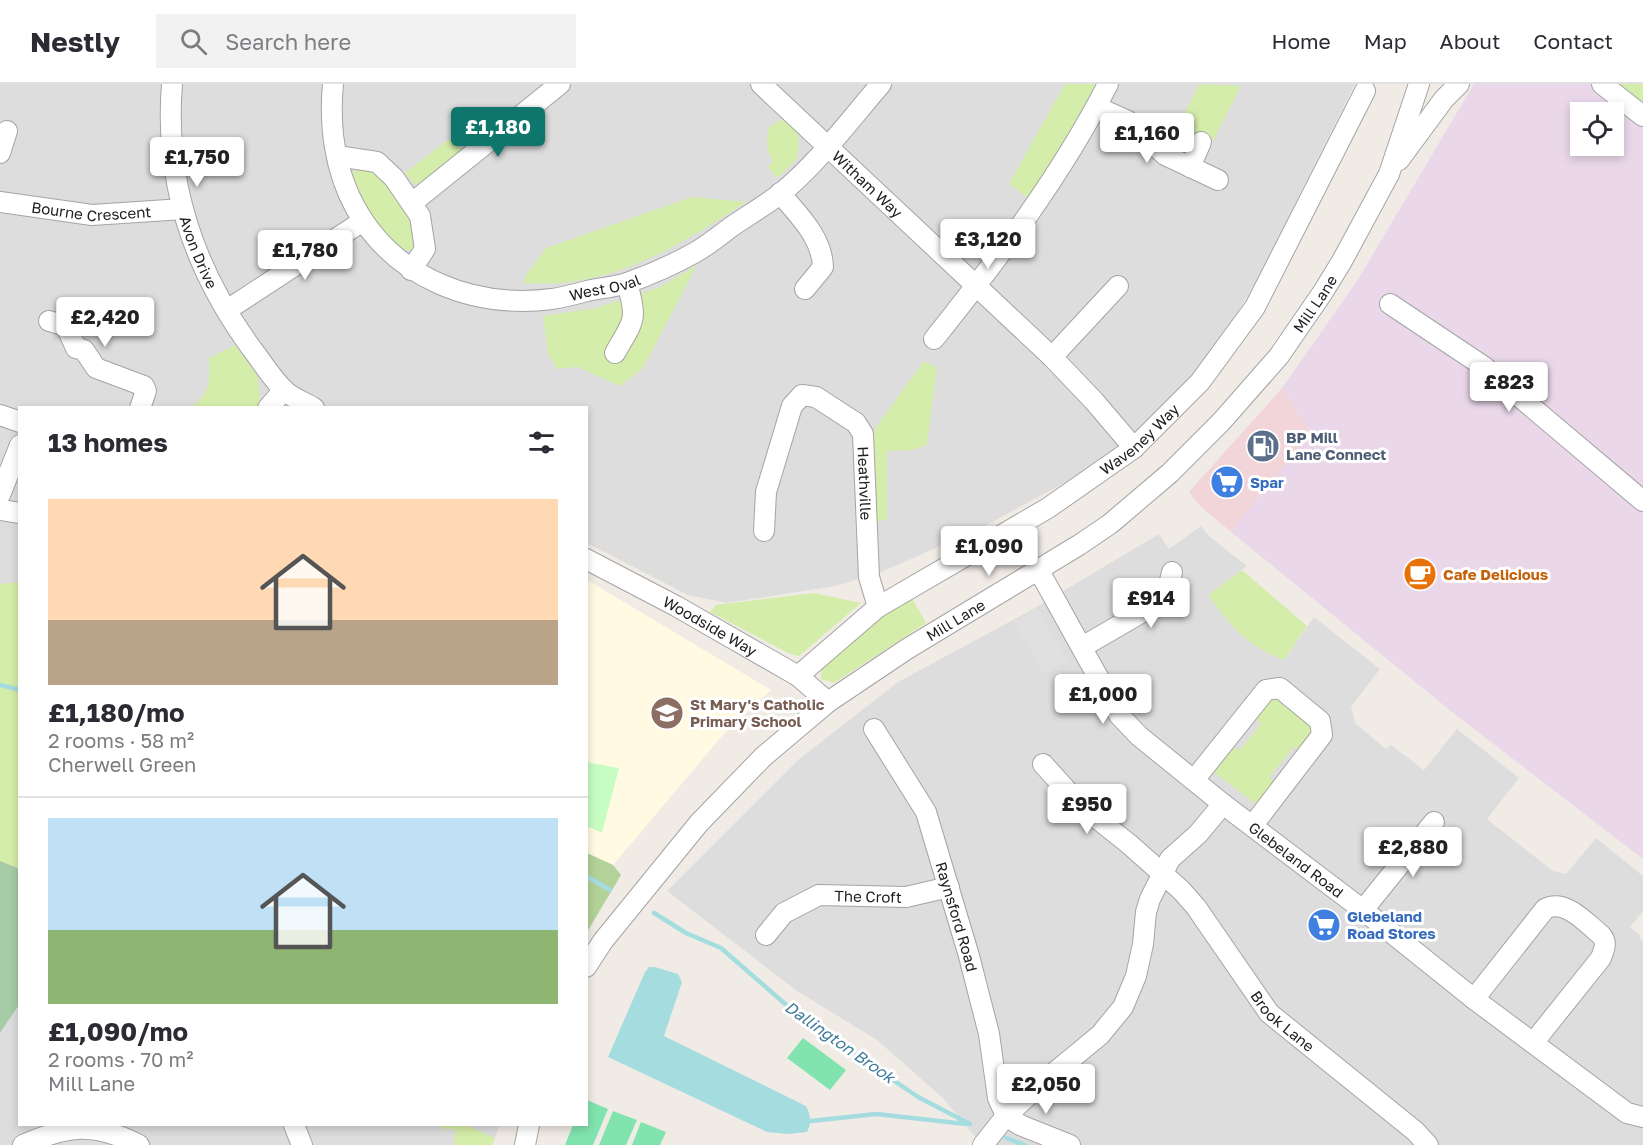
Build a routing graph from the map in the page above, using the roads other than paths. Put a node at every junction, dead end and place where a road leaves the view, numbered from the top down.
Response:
1 (172, 84) edge
2 (333, 84) edge
3 (560, 84) edge
4 (761, 84) edge
5 (881, 84) edge
6 (1108, 84) edge
7 (1417, 84) edge
8 (1459, 84) edge
9 (1602, 84) edge
10 (1365, 92) dead end
11 (1096, 106) junction
12 (1643, 116) edge
13 (7, 131) dead end
14 (1201, 142) dead end
15 (827, 147) junction
16 (0, 153) edge
17 (337, 156) junction
18 (1190, 167) junction
19 (1389, 174) junction
20 (1218, 180) dead end
21 (780, 193) junction
22 (0, 202) edge
23 (412, 203) junction
24 (183, 209) junction
25 (1366, 220) junction
26 (363, 221) junction
27 (411, 270) junction
28 (627, 283) junction
29 (976, 285) junction
30 (1118, 286) dead end
31 (804, 289) dead end
32 (1390, 304) dead end
33 (227, 310) junction
34 (49, 321) dead end
35 (934, 339) dead end
36 (615, 353) dead end
37 (1052, 357) junction
38 (284, 390) junction
39 (146, 402) edge
40 (270, 406) edge
41 (311, 406) edge
42 (0, 415) edge
43 (18, 421) edge
44 (1134, 448) junction
45 (18, 450) edge
46 (0, 495) edge
47 (1643, 501) edge
48 (0, 510) edge
49 (18, 513) edge
50 (764, 531) dead end
51 (588, 560) edge
52 (1038, 569) junction
53 (1175, 582) dead end
54 (878, 607) junction
55 (1082, 647) junction
56 (798, 676) junction
57 (828, 702) junction
58 (873, 729) dead end
59 (1043, 764) dead end
60 (1194, 780) junction
61 (1223, 804) junction
62 (1434, 822) dead end
63 (1253, 825) junction
64 (1163, 875) junction
65 (949, 887) junction
66 (1363, 910) junction
67 (766, 935) dead end
68 (588, 964) edge
69 (1474, 999) junction
70 (1533, 1043) junction
71 (1006, 1116) junction
72 (1643, 1117) edge
73 (84, 1126) edge
74 (294, 1126) edge
75 (529, 1126) edge
76 (1416, 1140) edge
77 (23, 1145) edge
78 (139, 1145) edge
79 (302, 1145) edge
80 (525, 1145) edge
81 (983, 1145) edge
82 (1070, 1145) edge

1 - 24 street, Avon Drive
2 - 17 street, West Oval
3 - 23 street
4 - 15 street, Witham Way
5 - 15 street, West Oval
6 - 11 street
7 - 19 street, Mill Lane
7 - 25 street, Mill Lane
8 - 19 street, Mill Lane
9 - 12 street
10 - 44 street, Waveney Way
11 - 18 street
11 - 29 street
13 - 16 street
14 - 18 street
15 - 21 street, West Oval
15 - 29 street, Witham Way
17 - 23 street
17 - 26 street, West Oval
18 - 20 street
19 - 25 street, Mill Lane
21 - 28 street, West Oval
21 - 31 street
22 - 24 street, Bourne Crescent
23 - 27 street
24 - 33 street, Avon Drive
25 - 52 street, Mill Lane
26 - 27 street, West Oval
26 - 33 street
27 - 28 street, West Oval
28 - 36 street
29 - 35 street
29 - 37 street, Witham Way
30 - 37 street
32 - 47 street
33 - 38 street
34 - 39 street
37 - 44 street, Witham Way
38 - 40 street
38 - 41 street
42 - 43 street
44 - 54 street, Waveney Way
45 - 46 street
48 - 49 street
50 - 54 street, Heathville
51 - 56 street, Woodside Way
52 - 55 street, Glebeland Road
52 - 57 street, Mill Lane
53 - 55 street
54 - 56 street, Waveney Way
55 - 60 street, Glebeland Road
56 - 57 street, Woodside Way
57 - 68 street, Mill Lane
58 - 65 street, Raynsford Road
59 - 64 street, Brook Lane
60 - 61 street, Glebeland Road
60 - 63 street
61 - 63 street, Glebeland Road
61 - 64 street
62 - 66 street
63 - 66 street, Glebeland Road
64 - 71 street
64 - 76 street, Brook Lane
65 - 67 street, The Croft
65 - 71 street, Raynsford Road
66 - 69 street, Glebeland Road
69 - 70 street, Glebeland Road
69 - 70 street
70 - 72 street, Glebeland Road
71 - 81 street
71 - 82 street
73 - 77 street
73 - 78 street
74 - 79 street
75 - 80 street

